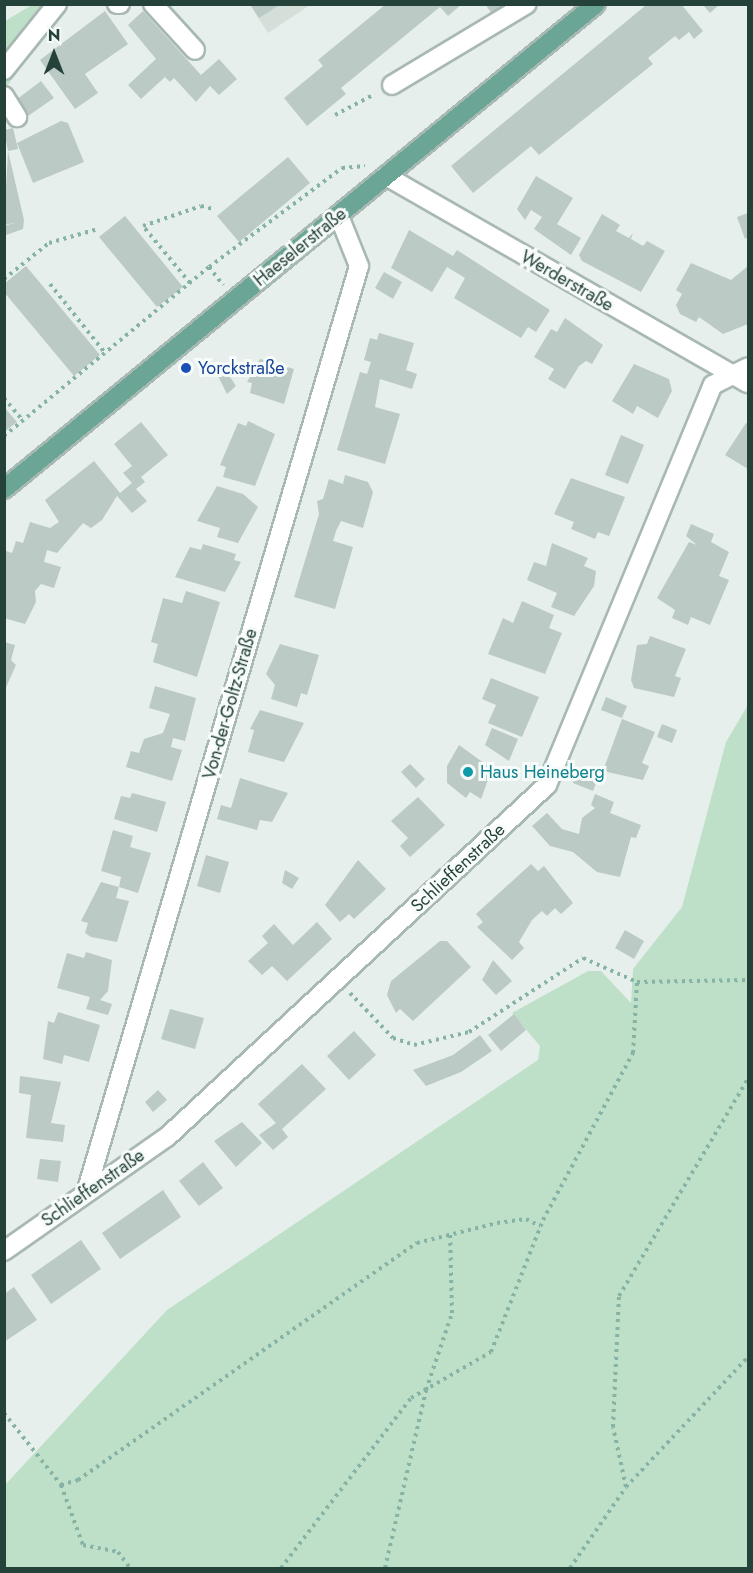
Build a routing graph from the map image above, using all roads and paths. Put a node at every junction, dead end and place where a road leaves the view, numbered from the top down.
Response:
1 (57, 4) edge
2 (153, 4) edge
3 (527, 4) edge
4 (596, 4) edge
5 (195, 50) dead end
6 (4, 70) edge
7 (392, 85) joint
8 (4, 96) edge
9 (335, 115) dead end
10 (17, 117) dead end
11 (342, 168) dead end
12 (386, 176) junction
13 (213, 209) dead end
14 (339, 216) junction
15 (98, 229) dead end
16 (4, 279) edge
17 (190, 283) junction
18 (50, 284) dead end
19 (105, 352) junction
20 (748, 367) edge
21 (729, 374) junction
22 (748, 383) edge
23 (4, 398) edge
24 (23, 421) junction
25 (4, 436) edge
26 (4, 489) edge
27 (338, 980) junction
28 (748, 980) edge
29 (638, 982) junction
30 (748, 1079) edge
31 (86, 1193) junction
32 (540, 1226) junction
33 (450, 1232) junction
34 (4, 1251) edge
35 (748, 1357) edge
36 (426, 1390) junction
37 (4, 1413) edge
38 (61, 1485) junction
39 (626, 1487) junction
40 (130, 1569) edge
41 (280, 1569) edge
42 (386, 1569) edge
43 (570, 1569) edge

1 - 6 street
2 - 5 street
3 - 7 street
4 - 12 main road, Haeselerstraße
7 - 9 path
8 - 10 street
11 - 17 path
12 - 14 main road, Haeselerstraße
12 - 21 street, Werderstraße
13 - 17 path
14 - 26 main road, Haeselerstraße
14 - 31 street, Von-der-Goltz-Straße
15 - 16 path
17 - 19 path
18 - 19 path
19 - 24 path
20 - 21 street, Schlieffenstraße
21 - 22 street, Werderstraße
21 - 27 street, Schlieffenstraße
23 - 24 path
24 - 25 path
27 - 29 path
27 - 31 street, Schlieffenstraße
28 - 29 path
29 - 32 path
30 - 39 path
31 - 34 street, Schlieffenstraße
32 - 33 path
32 - 36 path
33 - 36 path
33 - 38 path
35 - 39 path
36 - 41 path
36 - 42 path
37 - 38 path
38 - 40 path
39 - 43 path

